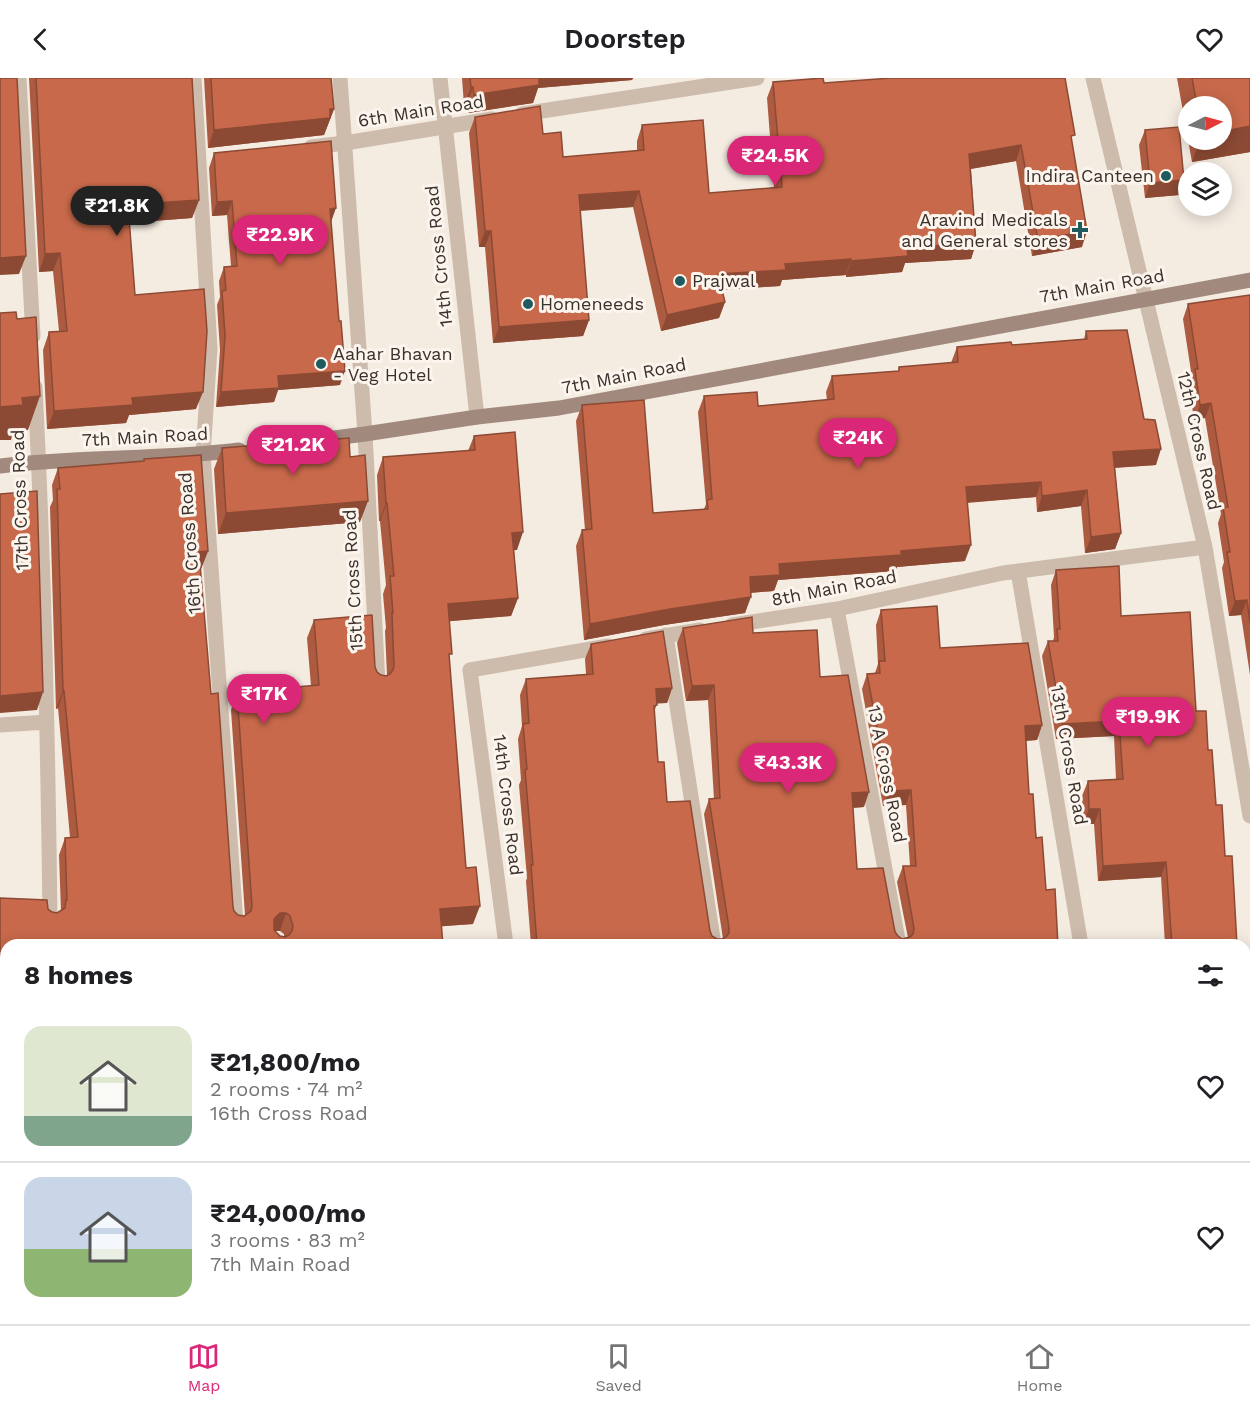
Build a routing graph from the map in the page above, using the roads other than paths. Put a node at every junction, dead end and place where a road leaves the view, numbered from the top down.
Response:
1 (20, 78) edge
2 (194, 78) edge
3 (340, 78) edge
4 (440, 78) edge
5 (757, 78) edge
6 (1093, 78) edge
7 (659, 85) edge
8 (445, 126) junction
9 (345, 143) junction
10 (300, 148) edge
11 (1250, 280) edge
12 (1145, 298) junction
13 (33, 353) edge
14 (35, 377) edge
15 (477, 417) junction
16 (365, 435) junction
17 (284, 444) edge
18 (249, 449) edge
19 (203, 454) junction
20 (39, 461) junction
21 (0, 466) edge
22 (1205, 547) junction
23 (1018, 571) junction
24 (837, 609) junction
25 (666, 635) junction
26 (470, 670) joint
27 (378, 684) edge
28 (47, 722) junction
29 (0, 725) edge
30 (1250, 816) edge
31 (50, 921) edge
32 (236, 924) edge
33 (505, 939) edge
34 (713, 939) edge
35 (898, 939) edge
36 (1080, 939) edge

1 - 13 street
2 - 19 street, 16th Cross Road
3 - 9 street, 15th Cross Road
4 - 8 street, 14th Cross Road
5 - 7 street, 6th Main Road
6 - 12 street, 12th Cross Road
7 - 8 street, 6th Main Road
8 - 9 street, 6th Main Road
8 - 15 street, 14th Cross Road
9 - 10 street, 6th Main Road
9 - 16 street, 15th Cross Road
11 - 12 street, 7th Main Road
12 - 15 street, 7th Main Road
12 - 22 street, 12th Cross Road
14 - 20 street, 17th Cross Road
15 - 16 street, 7th Main Road
16 - 17 street, 7th Main Road
16 - 27 street, 15th Cross Road
18 - 19 street, 7th Main Road
19 - 20 street, 7th Main Road
19 - 32 street, 16th Cross Road
20 - 21 street, 7th Main Road
20 - 28 street, 17th Cross Road
22 - 23 street, 8th Main Road
22 - 30 street, 12th Cross Road
23 - 24 street, 8th Main Road
23 - 36 street, 13th Cross Road
24 - 25 street, 8th Main Road
24 - 35 street, 13 A Cross Road
25 - 26 street, 8th Main Road
25 - 34 street
26 - 33 street, 14th Cross Road
28 - 29 street
28 - 31 street, 17th Cross Road

